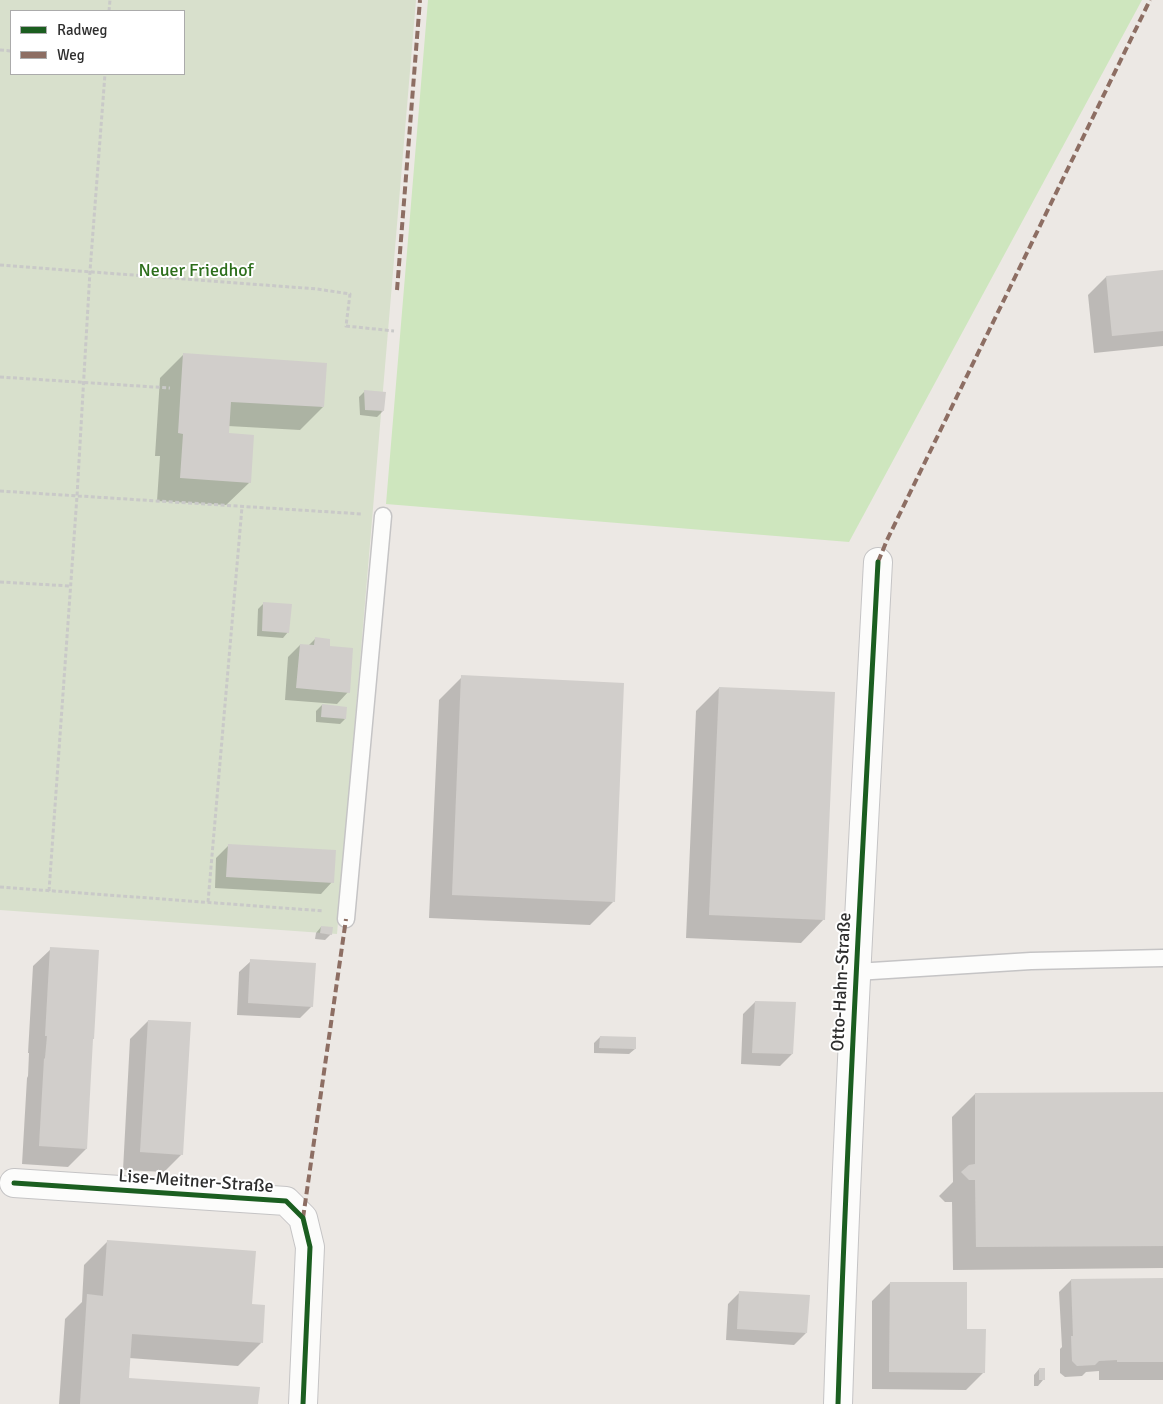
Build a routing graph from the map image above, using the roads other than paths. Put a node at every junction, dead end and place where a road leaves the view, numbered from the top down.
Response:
1 (375, 515) road end
2 (878, 562) dead end
3 (347, 916) road end
4 (1163, 958) edge
5 (856, 972) junction
6 (14, 1183) dead end
7 (303, 1404) edge
8 (838, 1404) edge

1 - 3 lane
2 - 5 street, Otto-Hahn-Straße
4 - 5 lane
5 - 8 street, Otto-Hahn-Straße
6 - 7 street, Lise-Meitner-Straße

